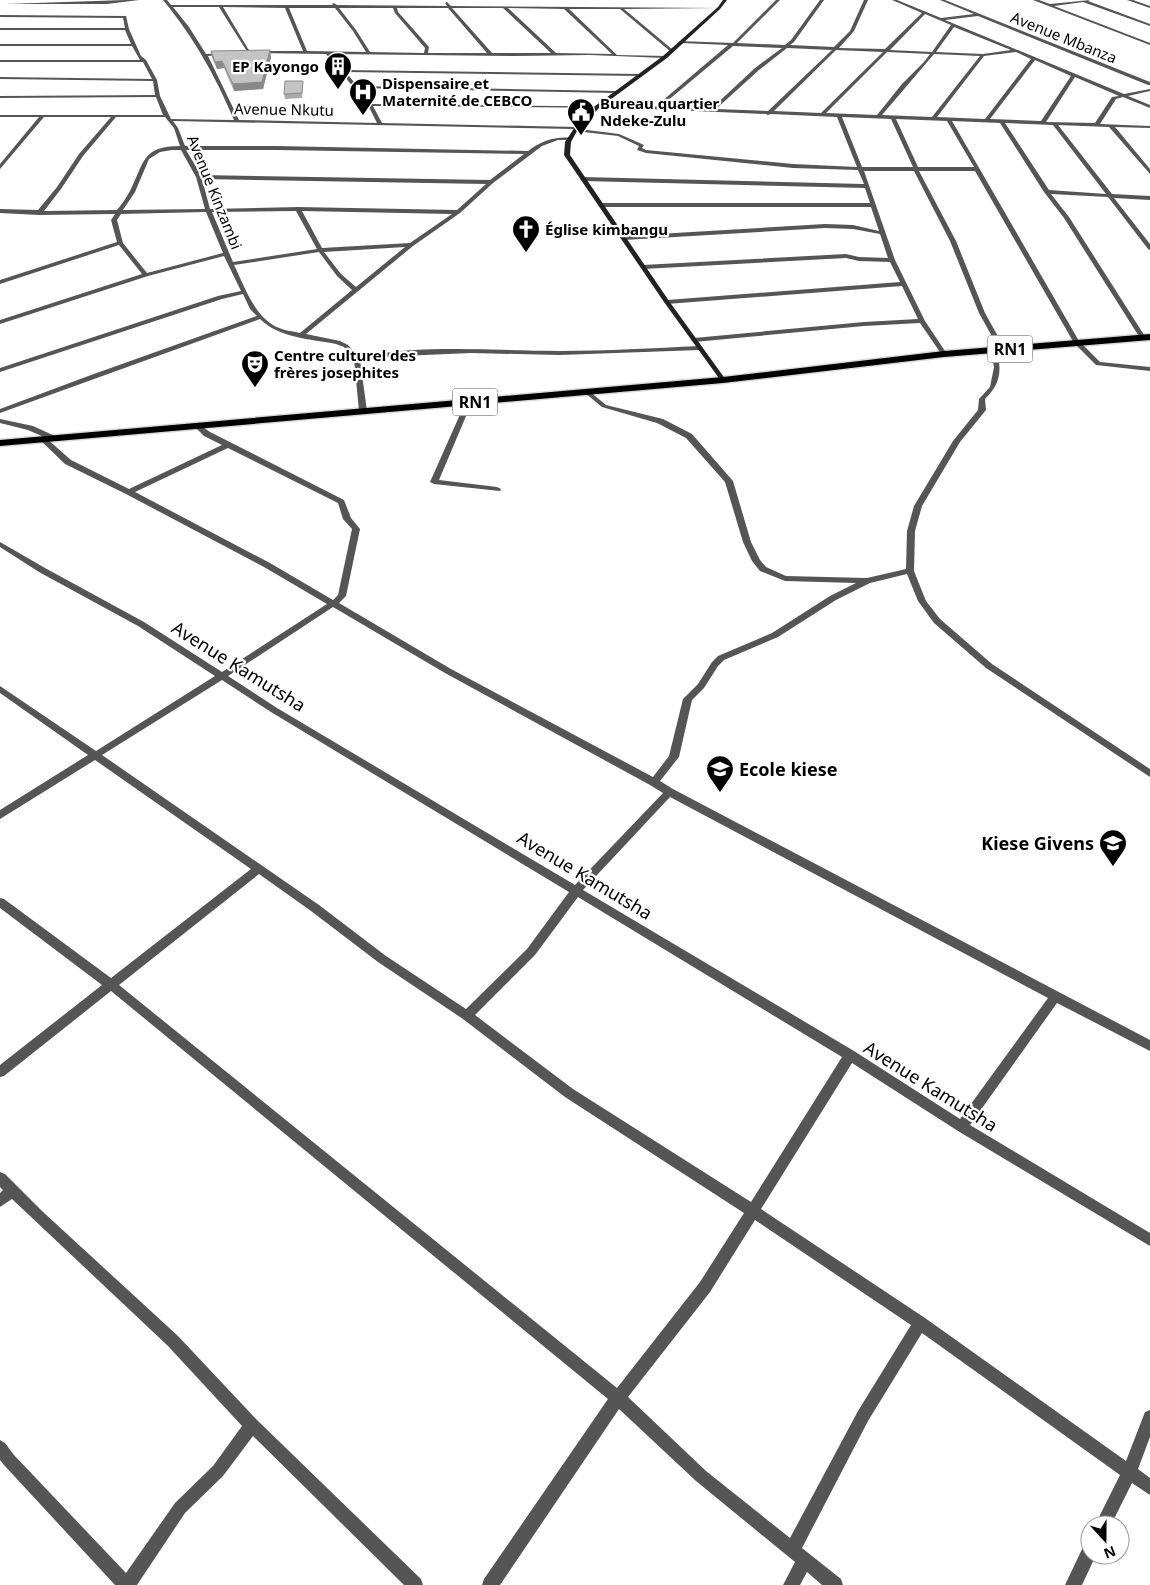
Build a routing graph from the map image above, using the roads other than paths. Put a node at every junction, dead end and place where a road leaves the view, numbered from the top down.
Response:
1 (20, 0) edge
2 (137, 0) edge
3 (166, 0) edge
4 (190, 0) edge
5 (236, 0) edge
6 (331, 0) edge
7 (446, 0) edge
8 (639, 0) edge
9 (725, 0) edge
10 (778, 0) edge
11 (822, 0) edge
12 (866, 0) edge
13 (894, 0) edge
14 (942, 0) edge
15 (1035, 0) edge
16 (1083, 0) edge
17 (1092, 0) edge
18 (1129, 0) edge
19 (287, 3) edge
20 (1050, 5) junction
21 (171, 6) junction
22 (194, 6) junction
23 (220, 6) junction
24 (240, 6) junction
25 (336, 7) junction
26 (395, 7) junction
27 (450, 7) junction
28 (504, 7) junction
29 (1150, 7) edge
30 (566, 8) junction
31 (621, 8) junction
32 (650, 8) junction
33 (719, 8) junction
34 (924, 13) junction
35 (979, 15) junction
36 (0, 16) edge
37 (940, 20) junction
38 (953, 25) junction
39 (1150, 25) edge
40 (0, 29) edge
41 (127, 29) junction
42 (682, 42) junction
43 (733, 44) junction
44 (1150, 44) edge
45 (0, 45) edge
46 (135, 45) junction
47 (785, 46) junction
48 (836, 48) junction
49 (886, 50) junction
50 (671, 51) junction
51 (935, 51) junction
52 (1017, 51) junction
53 (248, 52) junction
54 (305, 52) junction
55 (327, 52) junction
56 (368, 52) junction
57 (230, 53) edge
58 (239, 53) edge
59 (426, 54) junction
60 (490, 54) junction
61 (204, 55) junction
62 (554, 55) junction
63 (983, 55) junction
64 (616, 56) junction
65 (665, 57) junction
66 (1034, 58) junction
67 (0, 60) edge
68 (144, 61) junction
69 (344, 71) junction
70 (640, 75) junction
71 (1074, 75) junction
72 (0, 78) edge
73 (155, 80) junction
74 (1150, 84) edge
75 (356, 88) junction
76 (1150, 90) edge
77 (618, 92) junction
78 (1121, 95) junction
79 (158, 96) junction
80 (0, 97) edge
81 (370, 105) junction
82 (597, 107) junction
83 (1150, 107) edge
84 (656, 108) junction
85 (711, 111) junction
86 (768, 114) junction
87 (116, 115) junction
88 (822, 115) junction
89 (839, 115) junction
90 (0, 116) edge
91 (43, 116) junction
92 (878, 116) junction
93 (893, 117) junction
94 (168, 118) junction
95 (933, 119) junction
96 (949, 120) junction
97 (237, 121) junction
98 (986, 121) junction
99 (1002, 122) junction
100 (380, 123) junction
101 (1042, 124) junction
102 (1055, 124) junction
103 (1096, 126) junction
104 (1110, 126) junction
105 (1150, 128) edge
106 (576, 129) junction
107 (570, 139) junction
108 (183, 148) junction
109 (529, 154) junction
110 (0, 167) edge
111 (861, 169) junction
112 (977, 169) junction
113 (916, 170) junction
114 (1150, 172) edge
115 (199, 177) junction
116 (583, 179) junction
117 (491, 182) junction
118 (867, 186) junction
119 (1047, 192) junction
120 (1111, 196) junction
121 (1150, 198) edge
122 (601, 205) junction
123 (874, 205) junction
124 (298, 209) junction
125 (208, 210) junction
126 (0, 211) edge
127 (119, 211) junction
128 (39, 212) junction
129 (458, 212) junction
130 (883, 234) junction
131 (624, 238) junction
132 (120, 244) junction
133 (412, 245) junction
134 (1150, 248) edge
135 (322, 250) junction
136 (226, 254) junction
137 (892, 260) junction
138 (230, 264) junction
139 (643, 267) junction
140 (146, 275) junction
141 (0, 282) edge
142 (904, 284) junction
143 (356, 290) junction
144 (243, 292) junction
145 (666, 302) junction
146 (260, 317) junction
147 (922, 321) junction
148 (0, 322) edge
149 (301, 334) junction
150 (1147, 337) edge
151 (694, 340) junction
152 (1076, 342) junction
153 (700, 348) junction
154 (1002, 349) junction
155 (944, 354) junction
156 (357, 359) junction
157 (1150, 369) edge
158 (0, 370) edge
159 (723, 380) junction
160 (587, 392) junction
161 (468, 402) junction
162 (0, 411) edge
163 (363, 412) junction
164 (0, 420) edge
165 (197, 425) junction
166 (48, 439) junction
167 (0, 443) edge
168 (228, 445) junction
169 (497, 489) dead end
170 (129, 492) junction
171 (0, 544) edge
172 (910, 571) junction
173 (867, 581) junction
174 (334, 603) junction
175 (222, 676) junction
176 (0, 689) edge
177 (97, 755) junction
178 (1150, 774) edge
179 (654, 782) junction
180 (669, 792) junction
181 (0, 815) edge
182 (257, 870) junction
183 (577, 890) junction
184 (0, 902) edge
185 (111, 985) junction
186 (1056, 995) junction
187 (467, 1016) junction
188 (1150, 1046) edge
189 (850, 1055) junction
190 (0, 1072) edge
191 (962, 1127) junction
192 (0, 1178) edge
193 (13, 1191) junction
194 (0, 1202) edge
195 (753, 1211) junction
196 (1150, 1240) edge
197 (920, 1323) junction
198 (618, 1398) junction
199 (1150, 1417) edge
200 (252, 1425) junction
201 (0, 1448) edge
202 (1129, 1472) junction
203 (1150, 1487) edge
204 (1108, 1515) edge
205 (792, 1550) junction
206 (804, 1561) junction
207 (1083, 1565) edge
208 (126, 1585) edge
209 (415, 1585) edge
210 (490, 1585) edge
211 (791, 1585) edge
212 (835, 1585) edge
213 (1073, 1585) edge

1 - 2 street
3 - 21 street
4 - 22 street
5 - 24 street
6 - 25 street
7 - 27 street
8 - 32 street
9 - 33 main road
10 - 43 street
11 - 47 street
12 - 48 street
13 - 34 street
14 - 35 street, Avenue Mbanza
15 - 20 street
16 - 17 street
16 - 20 street
16 - 39 street
18 - 29 street
19 - 24 street
19 - 25 street
19 - 54 street
20 - 44 street
21 - 22 street
21 - 61 street
22 - 23 street
23 - 24 street
23 - 53 street
25 - 26 street
25 - 56 street
26 - 27 street
26 - 59 street
27 - 28 street
27 - 60 street
28 - 30 street
28 - 62 street
30 - 31 street
30 - 64 street
31 - 32 street
31 - 50 street
32 - 33 street
33 - 42 main road
34 - 37 street
34 - 49 street
35 - 37 street
35 - 74 street, Avenue Mbanza
36 - 41 street, Avenue Kinzambi
37 - 38 street
38 - 51 street
38 - 52 street
40 - 41 street
41 - 46 street, Avenue Kinzambi
42 - 43 street
42 - 50 main road
43 - 47 street
43 - 84 street
45 - 46 street
46 - 68 street, Avenue Kinzambi
47 - 48 street
47 - 85 street
48 - 49 street
48 - 86 street
49 - 51 street
49 - 88 street
50 - 65 main road
51 - 63 street
51 - 92 street
52 - 63 street
52 - 66 street
53 - 54 street
53 - 58 street
54 - 55 street
55 - 56 street
55 - 69 street
56 - 59 street
57 - 61 street
59 - 60 street
60 - 62 street
61 - 97 street
62 - 64 street
63 - 95 street
64 - 65 street
65 - 70 main road
66 - 71 street
66 - 98 street
67 - 68 street
68 - 73 street, Avenue Kinzambi
69 - 70 street
69 - 75 street
70 - 77 main road
71 - 78 street
71 - 101 street
72 - 73 street
73 - 79 street, Avenue Kinzambi
75 - 77 street
75 - 81 street
76 - 78 street
77 - 82 main road
78 - 83 street
78 - 103 street
79 - 80 street
79 - 94 street, Avenue Kinzambi
81 - 82 street
81 - 100 street
82 - 84 street
82 - 106 main road
84 - 85 street
85 - 86 street
86 - 88 street
87 - 91 street, Avenue Nkutu
87 - 94 street, Avenue Nkutu
87 - 128 street
88 - 89 street
89 - 92 street
89 - 111 street
90 - 91 street, Avenue Nkutu
91 - 110 street
92 - 93 street
93 - 95 street
93 - 113 street
94 - 97 street, Avenue Nkutu
94 - 108 street, Avenue Kinzambi
95 - 96 street
96 - 98 street
96 - 112 street
97 - 100 street, Avenue Nkutu
98 - 99 street
99 - 101 street
99 - 119 street
100 - 106 street, Avenue Nkutu
101 - 102 street
102 - 103 street
102 - 120 street
103 - 104 street
104 - 105 street
104 - 114 street
106 - 107 main road
106 - 111 street, Avenue Nkutu
107 - 109 street
107 - 116 main road
108 - 109 street
108 - 115 street, Avenue Kinzambi
108 - 127 street
109 - 117 street
111 - 113 street, Avenue Nkutu
111 - 118 street
112 - 113 street, Avenue Nkutu
112 - 152 street
113 - 154 street
115 - 117 street
115 - 125 street, Avenue Kinzambi
116 - 118 street
116 - 122 main road
117 - 129 street
118 - 123 street
119 - 120 street
119 - 150 street
120 - 121 street
120 - 134 street
122 - 123 street
122 - 131 main road
123 - 130 street
124 - 125 street
124 - 129 street
124 - 135 street
125 - 127 street
125 - 136 street, Avenue Kinzambi
126 - 128 street
127 - 128 street
127 - 132 street
129 - 133 street
130 - 131 street
130 - 137 street
131 - 139 main road
132 - 140 street
132 - 141 street
133 - 135 street
133 - 143 street
135 - 138 street
135 - 143 street
136 - 138 street, Avenue Kinzambi
136 - 140 street
137 - 139 street
137 - 142 street
138 - 144 street, Avenue Kinzambi
139 - 145 main road
140 - 148 street
142 - 145 street
142 - 147 street
143 - 149 street
144 - 146 street, Avenue Kinzambi
144 - 158 street
145 - 151 main road
146 - 149 street, Avenue Kinzambi
146 - 162 street
147 - 151 street
147 - 155 street
149 - 156 street, Avenue Kinzambi
150 - 152 highway, RN1
151 - 153 main road
152 - 154 highway, RN1
152 - 157 street
153 - 156 street
153 - 159 main road
154 - 155 highway, RN1
154 - 172 street
155 - 159 highway, RN1
156 - 163 street
159 - 160 highway, RN1
160 - 161 highway, RN1
160 - 173 street
161 - 163 highway, RN1
161 - 169 street
163 - 165 highway, RN1
164 - 166 street
165 - 166 highway, RN1
165 - 168 street
166 - 167 highway, RN1
166 - 170 street
168 - 170 street
168 - 174 street
170 - 174 street
171 - 175 street, Avenue Kamutsha
172 - 173 street
172 - 178 street
173 - 179 street
174 - 175 street
174 - 179 street
175 - 177 street
175 - 183 street, Avenue Kamutsha
176 - 177 street
177 - 181 street
177 - 182 street
179 - 180 street
180 - 183 street
180 - 186 street
182 - 185 street
182 - 187 street
183 - 187 street
183 - 189 street, Avenue Kamutsha
184 - 185 street
185 - 190 street
185 - 198 street
186 - 188 street
186 - 191 street
187 - 195 street
189 - 191 street, Avenue Kamutsha
189 - 195 street
191 - 196 street, Avenue Kamutsha
192 - 193 street
193 - 194 street
193 - 200 street
195 - 197 street
195 - 198 street
197 - 202 street
197 - 205 street
198 - 205 street
198 - 210 street
199 - 202 street
200 - 208 street
200 - 209 street
201 - 208 street
202 - 203 street
202 - 204 street
205 - 206 street
206 - 211 street
206 - 212 street
207 - 213 street

